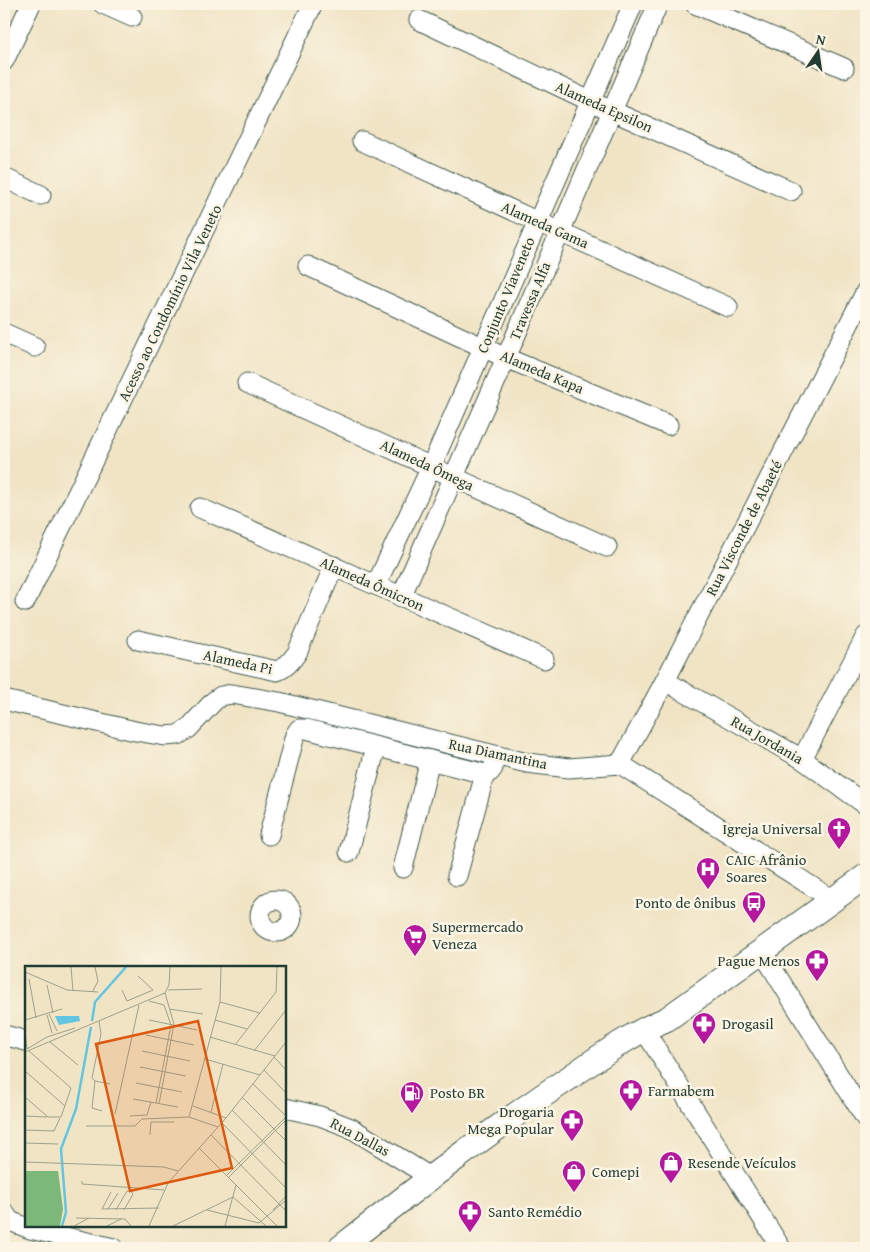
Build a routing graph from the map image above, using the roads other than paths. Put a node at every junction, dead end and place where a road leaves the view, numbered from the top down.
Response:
1 (18, 4) edge
2 (31, 4) edge
3 (103, 4) edge
4 (313, 4) edge
5 (634, 4) edge
6 (658, 4) edge
7 (695, 4) edge
8 (132, 17) dead end
9 (419, 20) dead end
10 (4, 33) edge
11 (4, 61) edge
12 (844, 68) dead end
13 (592, 102) junction
14 (613, 111) junction
15 (362, 141) dead end
16 (4, 178) edge
17 (791, 190) dead end
18 (41, 196) dead end
19 (538, 222) junction
20 (559, 232) junction
21 (308, 266) dead end
22 (866, 291) edge
23 (728, 308) dead end
24 (859, 324) edge
25 (4, 333) edge
26 (35, 347) dead end
27 (484, 347) junction
28 (506, 358) junction
29 (247, 383) dead end
30 (668, 425) dead end
31 (431, 467) junction
32 (454, 478) junction
33 (200, 508) dead end
34 (607, 547) dead end
35 (334, 566) junction
36 (376, 585) junction
37 (401, 597) junction
38 (25, 602) dead end
39 (866, 636) edge
40 (138, 640) dead end
41 (544, 659) dead end
42 (665, 681) junction
43 (4, 700) edge
44 (376, 747) junction
45 (499, 756) junction
46 (802, 759) junction
47 (430, 760) junction
48 (620, 764) junction
49 (485, 774) junction
50 (866, 805) edge
51 (269, 835) dead end
52 (349, 852) dead end
53 (403, 868) dead end
54 (457, 876) dead end
55 (866, 876) edge
56 (833, 900) junction
57 (761, 950) junction
58 (4, 1035) edge
59 (648, 1035) junction
60 (25, 1041) edge
61 (286, 1108) edge
62 (866, 1119) edge
63 (430, 1177) junction
64 (4, 1212) edge
65 (114, 1248) edge
66 (340, 1248) edge
67 (364, 1248) edge
68 (781, 1248) edge

1 - 10 street
2 - 11 street
3 - 8 street
4 - 38 street, Acesso ao Condomínio Vila Veneto
5 - 13 street, Conjunto Viaveneto
6 - 14 street, Travessa Alfa
7 - 12 street
9 - 13 street, Alameda Epsilon
13 - 14 street, Alameda Epsilon
13 - 19 street, Conjunto Viaveneto
14 - 17 street, Alameda Epsilon
14 - 20 street, Travessa Alfa
15 - 19 street, Alameda Gama
16 - 18 street
19 - 20 street, Alameda Gama
19 - 27 street, Conjunto Viaveneto
20 - 23 street, Alameda Gama
20 - 28 street, Travessa Alfa
21 - 27 street, Alameda Kapa
22 - 24 street, Rua Visconde de Abaeté
24 - 42 street, Rua Visconde de Abaeté
25 - 26 street
27 - 28 street, Alameda Kapa
27 - 31 street, Conjunto Viaveneto
28 - 30 street, Alameda Kapa
28 - 32 street, Travessa Alfa
29 - 31 street, Alameda Ômega
31 - 32 street, Alameda Ômega
31 - 36 street, Conjunto Viaveneto
32 - 34 street, Alameda Ômega
32 - 37 street, Travessa Alfa
33 - 35 street, Alameda Ômicron
35 - 36 street, Alameda Ômicron
35 - 40 street, Alameda Pi
36 - 37 street, Alameda Ômicron
37 - 41 street, Alameda Ômicron
39 - 46 street
42 - 46 street, Rua Jordania
42 - 48 street, Rua Visconde de Abaeté
43 - 45 street, Rua Diamantina
44 - 47 street
44 - 51 street
44 - 52 street
45 - 48 street, Rua Diamantina
45 - 49 street
46 - 50 street, Rua Jordania
47 - 49 street
47 - 53 street
48 - 56 street
49 - 54 street
55 - 56 main road
56 - 57 main road
57 - 59 main road
57 - 62 street
58 - 60 street
59 - 63 main road
59 - 67 main road
59 - 68 street
61 - 63 street, Rua Dallas
63 - 66 main road
64 - 65 street

